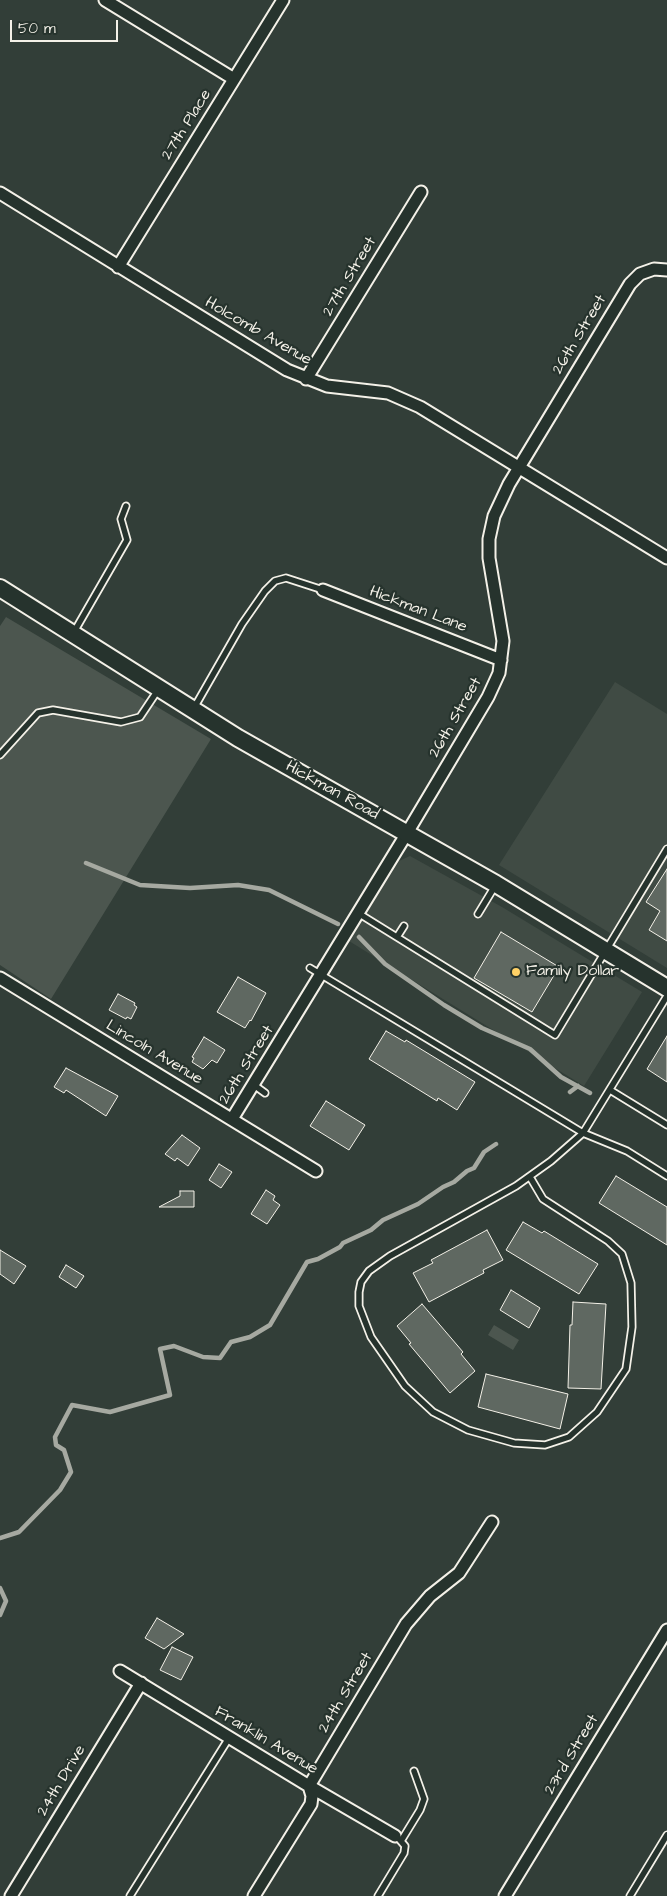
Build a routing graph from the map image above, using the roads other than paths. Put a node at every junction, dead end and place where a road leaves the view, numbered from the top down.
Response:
1 (105, 0) edge
2 (283, 0) edge
3 (234, 79) junction
4 (421, 192) dead end
5 (0, 193) edge
6 (118, 267) junction
7 (667, 270) edge
8 (306, 379) junction
9 (519, 467) junction
10 (126, 506) dead end
11 (667, 558) edge
12 (0, 588) edge
13 (323, 590) joint
14 (73, 634) junction
15 (501, 660) junction
16 (160, 688) junction
17 (193, 710) junction
18 (0, 755) edge
19 (407, 833) junction
20 (667, 849) edge
21 (496, 884) junction
22 (358, 913) junction
23 (478, 914) dead end
24 (404, 926) dead end
25 (397, 937) junction
26 (606, 951) junction
27 (310, 968) dead end
28 (322, 974) junction
29 (0, 978) edge
30 (667, 988) edge
31 (667, 996) edge
32 (254, 1085) junction
33 (610, 1090) junction
34 (265, 1092) dead end
35 (232, 1119) junction
36 (667, 1125) edge
37 (583, 1133) junction
38 (316, 1171) dead end
39 (667, 1176) edge
40 (530, 1178) junction
41 (492, 1522) dead end
42 (667, 1630) edge
43 (120, 1671) dead end
44 (141, 1683) junction
45 (229, 1738) junction
46 (414, 1771) dead end
47 (309, 1786) junction
48 (667, 1835) edge
49 (398, 1838) junction
50 (10, 1896) edge
51 (130, 1896) edge
52 (254, 1896) edge
53 (378, 1896) edge
54 (505, 1896) edge
55 (630, 1896) edge

1 - 3 street
2 - 3 street, 27th Place
3 - 6 street, 27th Place
4 - 8 street, 27th Street
5 - 6 street, Holcomb Avenue
6 - 8 street, Holcomb Avenue
7 - 9 street, 26th Street
8 - 9 street, Holcomb Avenue
9 - 11 street, Holcomb Avenue
9 - 15 street, 26th Street
10 - 14 lane
12 - 14 main road, Hickman Road
13 - 15 street, Hickman Lane
13 - 17 lane
14 - 16 main road, Hickman Road
15 - 19 street, 26th Street
16 - 17 main road, Hickman Road
16 - 18 lane
17 - 19 main road, Hickman Road
19 - 21 main road, Hickman Road
19 - 22 street, 26th Street
20 - 26 lane
21 - 23 lane
21 - 26 main road, Hickman Road
22 - 25 lane
22 - 28 street, 26th Street
24 - 25 lane
25 - 26 lane
26 - 30 main road, Hickman Road
27 - 28 lane
28 - 32 street, 26th Street
28 - 37 lane
29 - 35 street, Lincoln Avenue
31 - 33 lane
32 - 34 lane
32 - 35 street, 26th Street
33 - 36 lane
33 - 37 lane
35 - 38 street, Lincoln Avenue
37 - 39 lane
37 - 40 lane
40 - 40 lane
41 - 47 street, 24th Street
42 - 54 street, 23rd Street
43 - 44 street, Franklin Avenue
44 - 45 street, Franklin Avenue
44 - 50 street, 24th Drive
45 - 47 street, Franklin Avenue
45 - 51 lane
46 - 49 lane
47 - 49 street, Franklin Avenue
47 - 52 street, 24th Street
48 - 55 lane
49 - 53 lane

